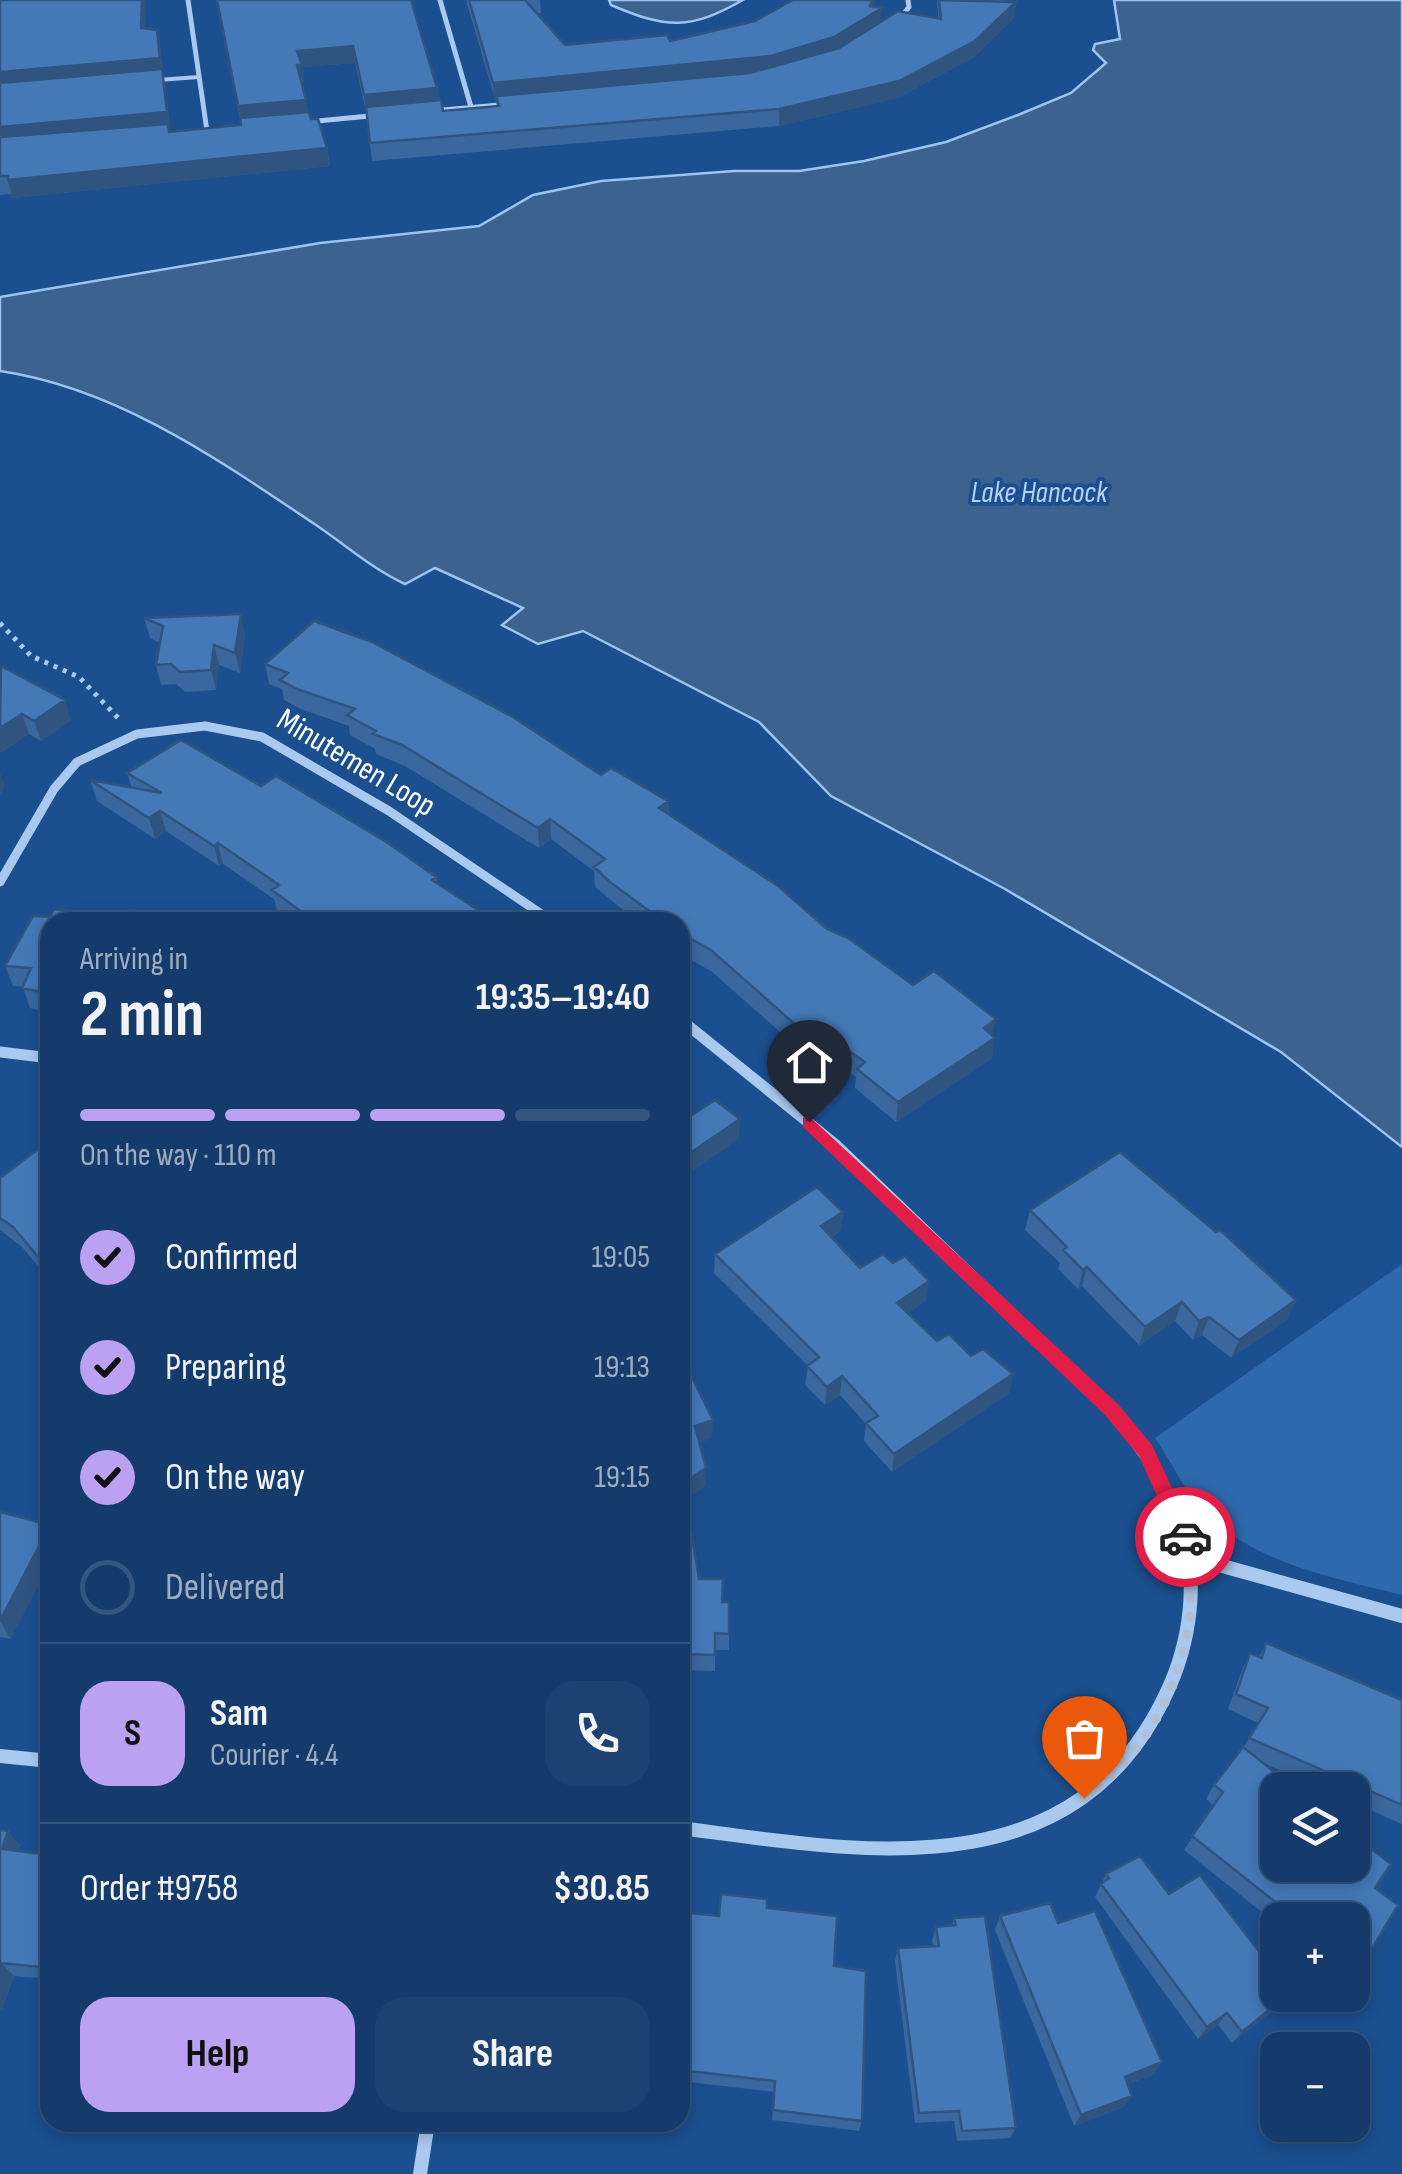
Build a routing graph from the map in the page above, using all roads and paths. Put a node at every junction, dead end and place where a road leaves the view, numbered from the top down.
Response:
1 (188, 0) edge
2 (440, 0) edge
3 (908, 0) edge
4 (888, 34) edge
5 (199, 76) junction
6 (158, 80) edge
7 (530, 103) edge
8 (471, 107) junction
9 (414, 112) edge
10 (396, 114) edge
11 (302, 123) edge
12 (226, 130) edge
13 (207, 131) junction
14 (190, 133) edge
15 (0, 622) edge
16 (121, 722) dead end
17 (0, 882) edge
18 (537, 912) edge
19 (690, 1027) edge
20 (0, 1052) edge
21 (40, 1057) edge
22 (1190, 1557) junction
23 (1402, 1616) edge
24 (0, 1756) edge
25 (40, 1760) edge
26 (690, 1829) edge
27 (426, 2132) edge
28 (420, 2174) edge

1 - 5 street
2 - 8 street
3 - 4 street
5 - 6 lane
5 - 13 street
7 - 8 street
8 - 9 street
10 - 11 street
12 - 13 street
13 - 14 street
15 - 16 path
17 - 18 street, Minutemen Loop
19 - 22 street
20 - 21 street
22 - 23 street
22 - 26 street
24 - 25 street
27 - 28 street

